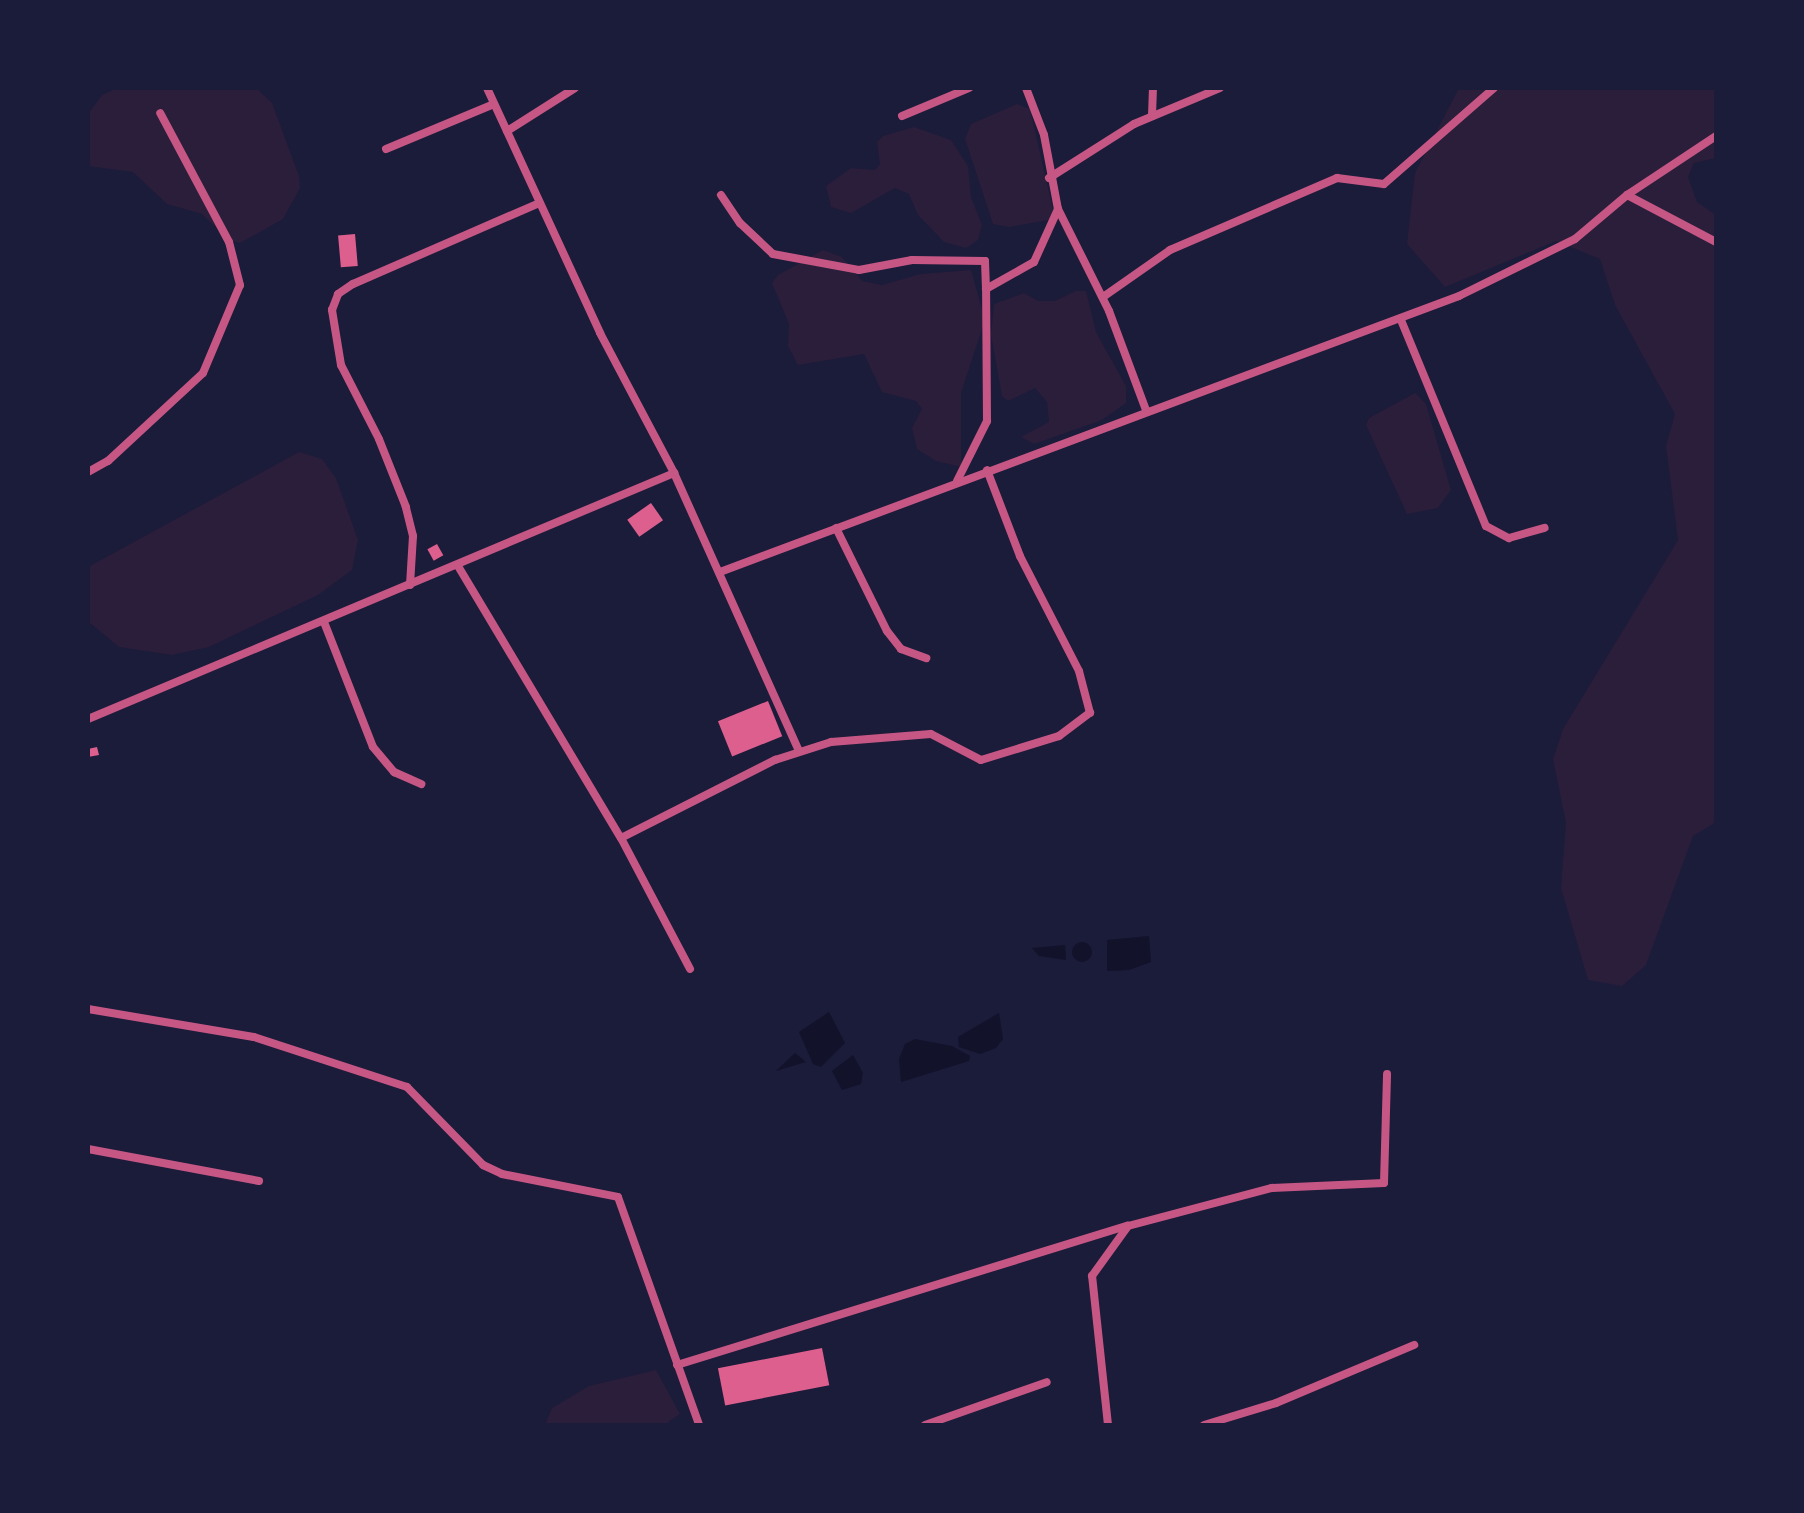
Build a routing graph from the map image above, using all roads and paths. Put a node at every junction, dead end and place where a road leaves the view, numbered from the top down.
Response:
1 (487, 88) edge
2 (575, 88) edge
3 (969, 88) edge
4 (1026, 88) edge
5 (1153, 88) edge
6 (1220, 88) edge
7 (1494, 88) edge
8 (494, 104) junction
9 (160, 113) dead end
10 (902, 116) dead end
11 (1152, 116) junction
12 (507, 131) junction
13 (1716, 136) edge
14 (386, 149) dead end
15 (1049, 178) junction
16 (721, 195) dead end
17 (1627, 195) junction
18 (539, 203) junction
19 (1058, 209) junction
20 (1716, 242) edge
21 (986, 289) junction
22 (1103, 297) junction
23 (1401, 320) junction
24 (1146, 410) junction
25 (987, 470) junction
26 (88, 472) edge
27 (674, 473) junction
28 (956, 482) junction
29 (836, 528) junction
30 (1545, 528) dead end
31 (458, 566) junction
32 (720, 572) junction
33 (410, 585) junction
34 (324, 622) junction
35 (926, 658) dead end
36 (88, 719) edge
37 (799, 751) junction
38 (421, 784) dead end
39 (621, 838) junction
40 (690, 969) dead end
41 (88, 1009) edge
42 (1387, 1074) dead end
43 (88, 1149) edge
44 (259, 1181) dead end
45 (1128, 1226) junction
46 (1414, 1345) dead end
47 (677, 1365) junction
48 (1047, 1382) dead end
49 (699, 1425) edge
50 (925, 1425) edge
51 (1108, 1425) edge
52 (1204, 1425) edge

1 - 8 street
2 - 12 street
3 - 10 street
4 - 15 street
5 - 11 street
6 - 11 street
7 - 22 street
8 - 12 street
8 - 14 street
9 - 26 street
11 - 15 street
12 - 18 street
13 - 17 street
15 - 19 street
16 - 21 street
17 - 20 street
17 - 23 street
18 - 27 street
18 - 33 street
19 - 21 street
19 - 22 street
21 - 28 street
22 - 24 street
23 - 24 street
23 - 30 street
24 - 25 street
25 - 28 street
25 - 37 street
27 - 31 street
27 - 32 street
28 - 29 street
29 - 32 street
29 - 35 street
31 - 33 street
31 - 39 street
32 - 37 street
33 - 34 street
34 - 36 street
34 - 38 street
37 - 39 street
39 - 40 street
41 - 47 street
42 - 45 street
43 - 44 street
45 - 47 street
45 - 51 street
46 - 52 street
47 - 49 street
48 - 50 street

